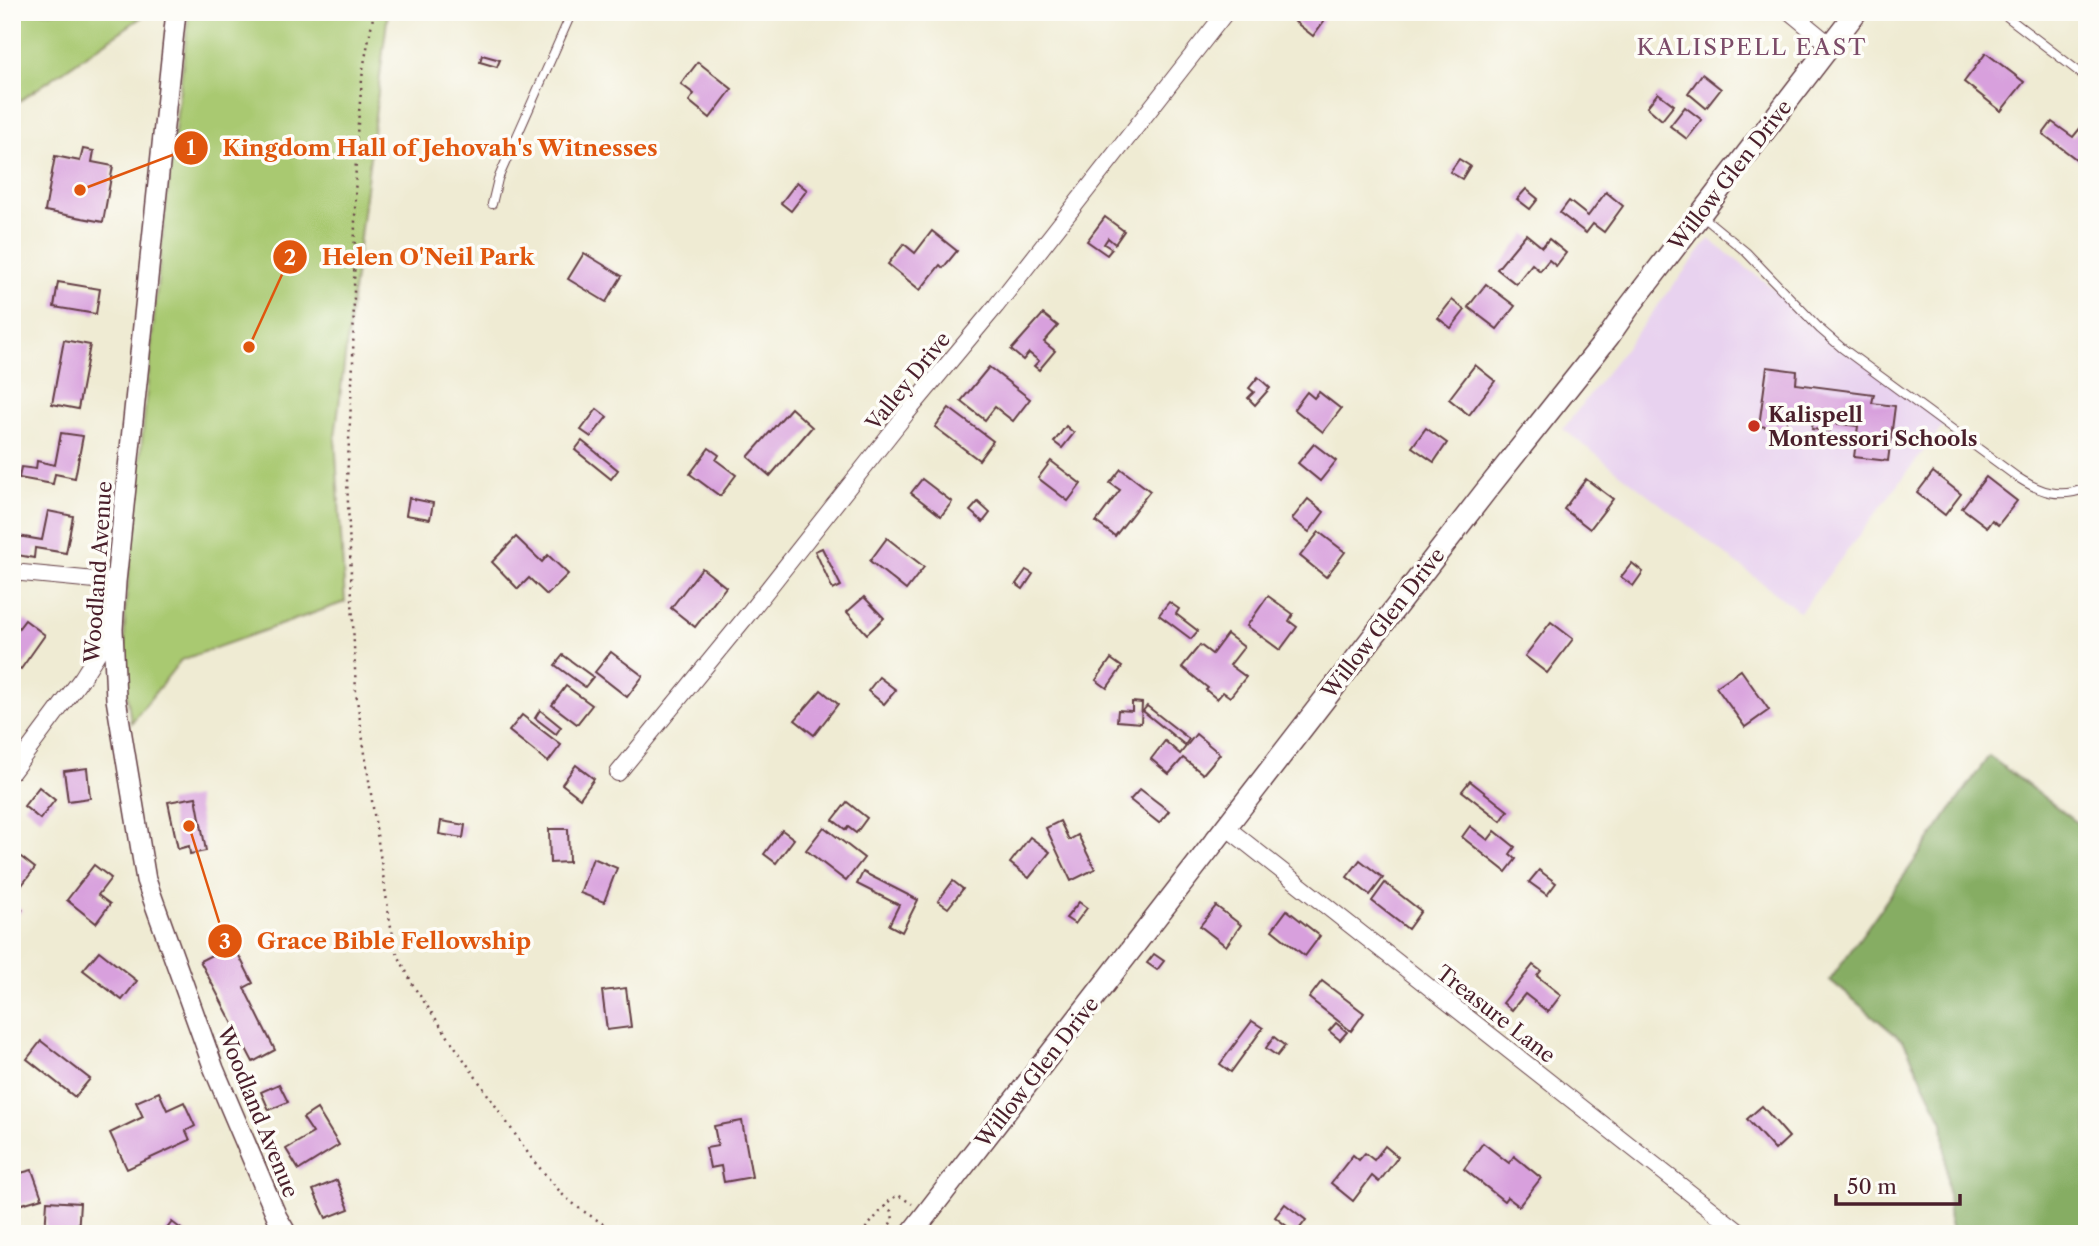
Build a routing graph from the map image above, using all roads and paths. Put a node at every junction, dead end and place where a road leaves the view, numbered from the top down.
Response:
1 (176, 12) edge
2 (374, 12) edge
3 (572, 12) edge
4 (1226, 12) edge
5 (1790, 12) edge
6 (1856, 12) edge
7 (2001, 12) edge
8 (1830, 45) junction
9 (2087, 78) edge
10 (492, 204) dead end
11 (1700, 214) junction
12 (2087, 488) edge
13 (12, 572) edge
14 (116, 582) junction
15 (113, 629) junction
16 (12, 772) edge
17 (618, 772) dead end
18 (1226, 827) junction
19 (884, 1206) junction
20 (926, 1215) junction
21 (287, 1234) edge
22 (620, 1234) edge
23 (861, 1234) edge
24 (884, 1234) edge
25 (911, 1234) edge
26 (1742, 1234) edge

1 - 14 street, Woodland Avenue
2 - 22 path
3 - 10 lane
4 - 17 street, Valley Drive
5 - 8 street
6 - 8 main road, Willow Glen Drive
7 - 9 lane
8 - 11 main road, Willow Glen Drive
11 - 12 lane
11 - 18 main road, Willow Glen Drive
13 - 14 street
14 - 15 street, Woodland Avenue
15 - 16 street
15 - 21 street, Woodland Avenue
18 - 20 main road, Willow Glen Drive
18 - 26 street, Treasure Lane
19 - 20 path
19 - 23 path
19 - 24 path
20 - 25 main road, Willow Glen Drive

